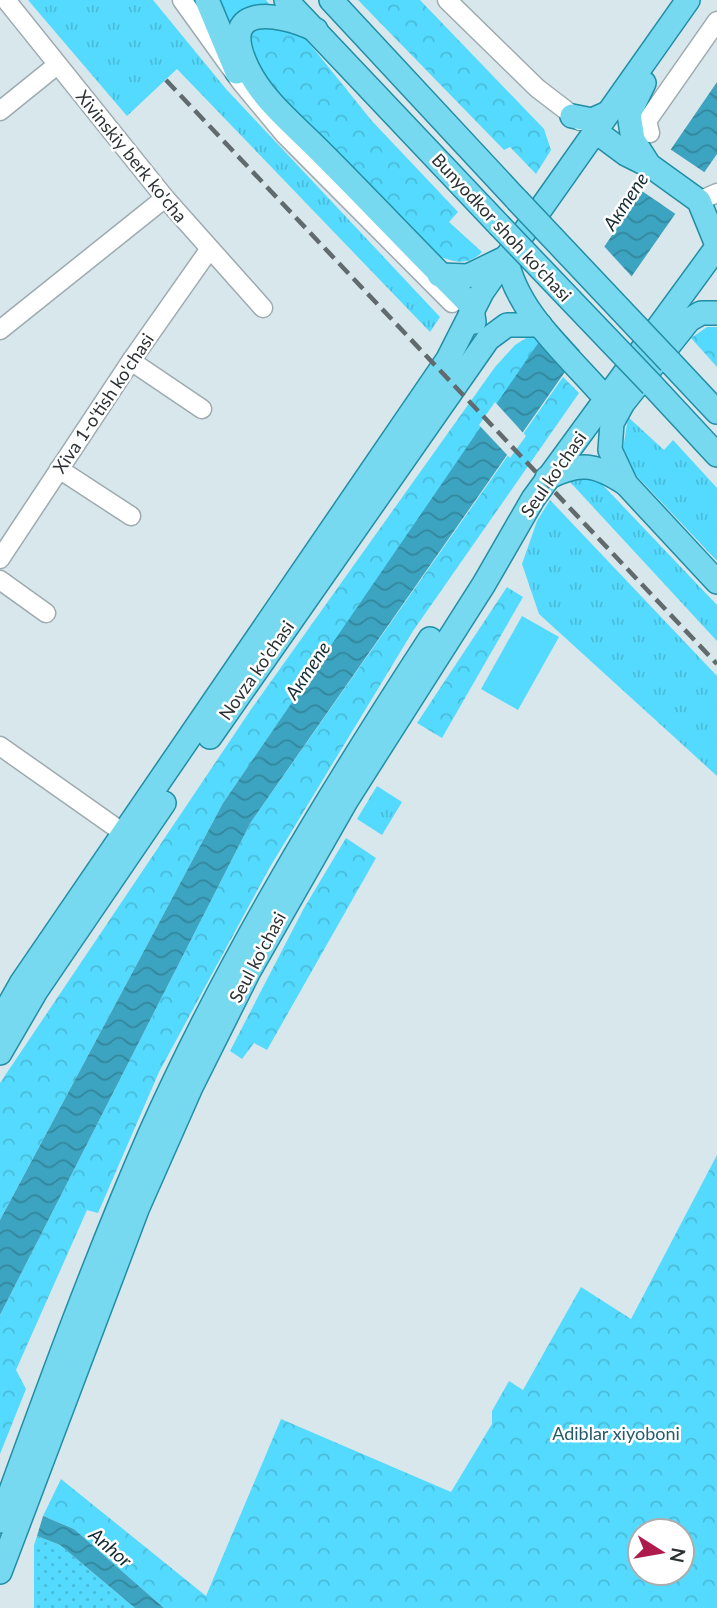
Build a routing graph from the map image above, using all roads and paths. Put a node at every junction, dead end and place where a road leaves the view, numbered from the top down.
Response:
1 (6, 0) edge
2 (182, 0) edge
3 (207, 0) edge
4 (286, 0) edge
5 (331, 0) edge
6 (447, 0) edge
7 (688, 0) edge
8 (704, 0) edge
9 (717, 21) edge
10 (316, 30) junction
11 (57, 65) junction
12 (241, 82) junction
13 (0, 111) edge
14 (572, 116) joint
15 (602, 122) junction
16 (650, 133) dead end
17 (626, 154) junction
18 (577, 157) junction
19 (649, 165) junction
20 (708, 197) edge
21 (165, 198) junction
22 (717, 246) edge
23 (209, 250) junction
24 (506, 257) junction
25 (439, 275) junction
26 (462, 306) junction
27 (263, 308) dead end
28 (717, 313) edge
29 (540, 325) junction
30 (0, 330) edge
31 (131, 361) junction
32 (458, 363) junction
33 (598, 386) junction
34 (202, 409) dead end
35 (717, 412) edge
36 (717, 455) edge
37 (59, 469) junction
38 (547, 478) junction
39 (626, 484) junction
40 (131, 516) dead end
41 (0, 559) edge
42 (0, 580) edge
43 (717, 582) edge
44 (46, 613) dead end
45 (0, 746) edge
46 (130, 838) junction
47 (0, 1021) edge
48 (0, 1053) edge
49 (11, 1517) edge
50 (0, 1572) edge

1 - 11 street, Xivinskiy berk ko'cha
2 - 12 street
3 - 12 main road
4 - 10 main road, Bunyodkor shoh ko'chasi
5 - 35 main road, Bunyodkor shoh ko'chasi, bridge
6 - 14 street
7 - 15 main road
8 - 19 main road, Seul ko'chasi
9 - 16 street
10 - 25 main road
10 - 36 main road, Bunyodkor shoh ko'chasi, bridge
11 - 13 street
11 - 21 street, Xivinskiy berk ko'cha
12 - 26 street
14 - 15 main road
15 - 17 main road
15 - 18 main road
17 - 18 main road
17 - 19 main road
18 - 24 main road
19 - 20 main road, Seul ko'chasi
20 - 22 main road, Seul ko'chasi
21 - 23 street, Xivinskiy berk ko'cha
21 - 30 street
22 - 33 main road, Seul ko'chasi
23 - 27 street, Xivinskiy berk ko'cha
23 - 31 street, Xiva 1-o'tish ko'chasi
24 - 25 main road
24 - 26 main road
24 - 29 main road
25 - 26 main road
26 - 29 main road
26 - 32 main road
28 - 39 main road
29 - 32 main road, Novza ko'chasi
29 - 33 main road
31 - 34 street
31 - 37 street, Xiva 1-o'tish ko'chasi
32 - 46 main road, Novza ko'chasi
33 - 38 main road, Seul ko'chasi
33 - 49 main road, Seul ko'chasi
37 - 40 street
37 - 41 street, Xiva 1-o'tish ko'chasi
38 - 39 main road
38 - 49 main road, Seul ko'chasi
39 - 43 main road
42 - 44 street
45 - 46 street
46 - 47 main road, Novza ko'chasi
46 - 48 main road, Novza ko'chasi
49 - 50 main road, Seul ko'chasi

